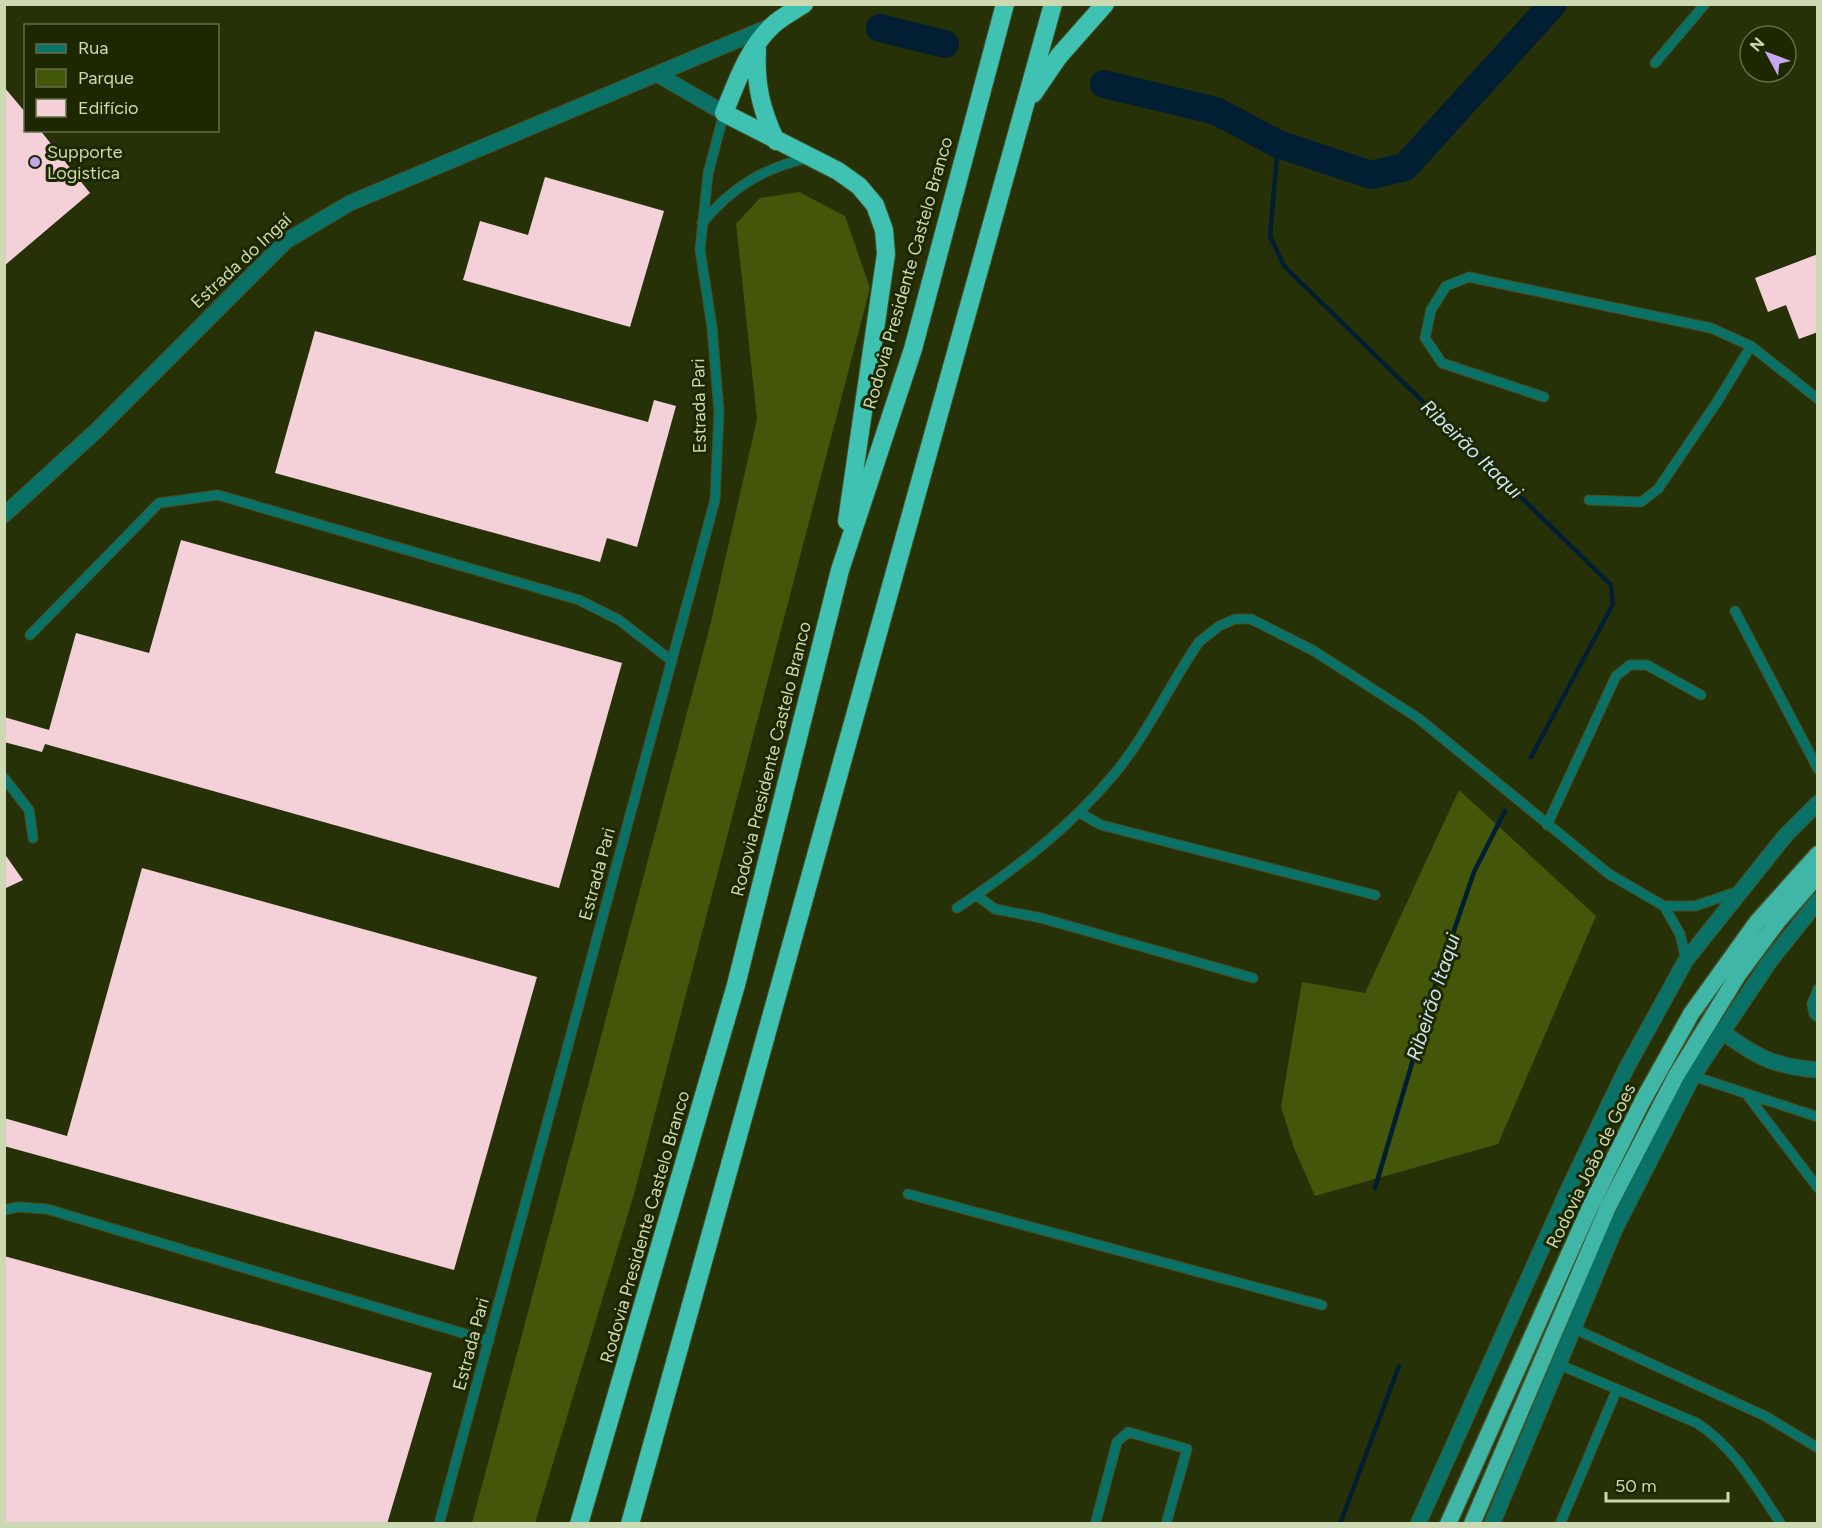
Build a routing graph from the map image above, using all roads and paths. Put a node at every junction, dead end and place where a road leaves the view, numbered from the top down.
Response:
1 (804, 4) edge
2 (1005, 4) edge
3 (1053, 4) edge
4 (1105, 4) edge
5 (1704, 4) edge
6 (772, 25) junction
7 (757, 45) junction
8 (1655, 63) dead end
9 (657, 74) junction
10 (1023, 108) junction
11 (724, 113) junction
12 (776, 141) junction
13 (813, 157) junction
14 (701, 225) junction
15 (1751, 345) junction
16 (1544, 398) dead end
17 (1818, 399) edge
18 (1588, 500) dead end
19 (4, 515) edge
20 (840, 570) junction
21 (1735, 611) dead end
22 (30, 635) dead end
23 (672, 661) junction
24 (1701, 695) dead end
25 (1818, 769) edge
26 (4, 778) edge
27 (1818, 803) edge
28 (1080, 813) junction
29 (1547, 825) junction
30 (33, 838) dead end
31 (1818, 854) edge
32 (1818, 875) edge
33 (1739, 891) junction
34 (975, 895) junction
35 (1375, 896) dead end
36 (1818, 901) edge
37 (1664, 906) junction
38 (957, 908) dead end
39 (1686, 960) junction
40 (1253, 978) dead end
41 (1818, 989) edge
42 (1818, 1017) edge
43 (1721, 1031) junction
44 (1818, 1070) edge
45 (1693, 1076) junction
46 (1748, 1096) junction
47 (1818, 1117) edge
48 (1818, 1188) edge
49 (908, 1194) dead end
50 (4, 1210) edge
51 (1322, 1305) dead end
52 (1575, 1329) junction
53 (489, 1341) junction
54 (1560, 1365) junction
55 (1617, 1389) junction
56 (1818, 1448) edge
57 (1096, 1521) dead end
58 (439, 1524) edge
59 (579, 1524) edge
60 (630, 1524) edge
61 (1166, 1524) edge
62 (1418, 1524) edge
63 (1448, 1524) edge
64 (1472, 1524) edge
65 (1492, 1524) edge
66 (1560, 1524) edge
67 (1781, 1524) edge

1 - 6 highway
2 - 20 highway, Rodovia Presidente Castelo Branco
3 - 10 highway
4 - 10 highway
5 - 8 lane
6 - 7 highway
6 - 9 street, Estrada do Ingaí
7 - 11 highway
7 - 12 highway
9 - 11 street
9 - 19 street, Estrada do Ingaí
10 - 60 highway
11 - 12 highway
11 - 14 lane, Estrada Pari
12 - 13 highway
13 - 14 lane
13 - 20 highway
14 - 23 lane, Estrada Pari
15 - 16 lane
15 - 17 lane
15 - 18 lane
20 - 59 highway, Rodovia Presidente Castelo Branco
21 - 25 lane
22 - 23 lane
23 - 53 lane, Estrada Pari
24 - 29 lane
26 - 30 lane
27 - 33 street
28 - 29 lane
28 - 34 lane
28 - 35 lane
29 - 37 lane
31 - 63 highway, Rodovia João de Goes
32 - 64 highway, Rodovia João de Goes
33 - 37 lane
33 - 39 street
34 - 38 lane
34 - 40 lane
36 - 43 street
37 - 39 lane
39 - 62 street
41 - 42 lane
43 - 44 street
43 - 45 street
45 - 46 lane
45 - 52 street
46 - 47 lane
46 - 48 lane
49 - 51 lane
50 - 53 lane
52 - 54 street
52 - 56 lane
53 - 58 lane, Estrada Pari
54 - 55 lane
54 - 65 street
55 - 66 lane
55 - 67 lane
57 - 61 lane

